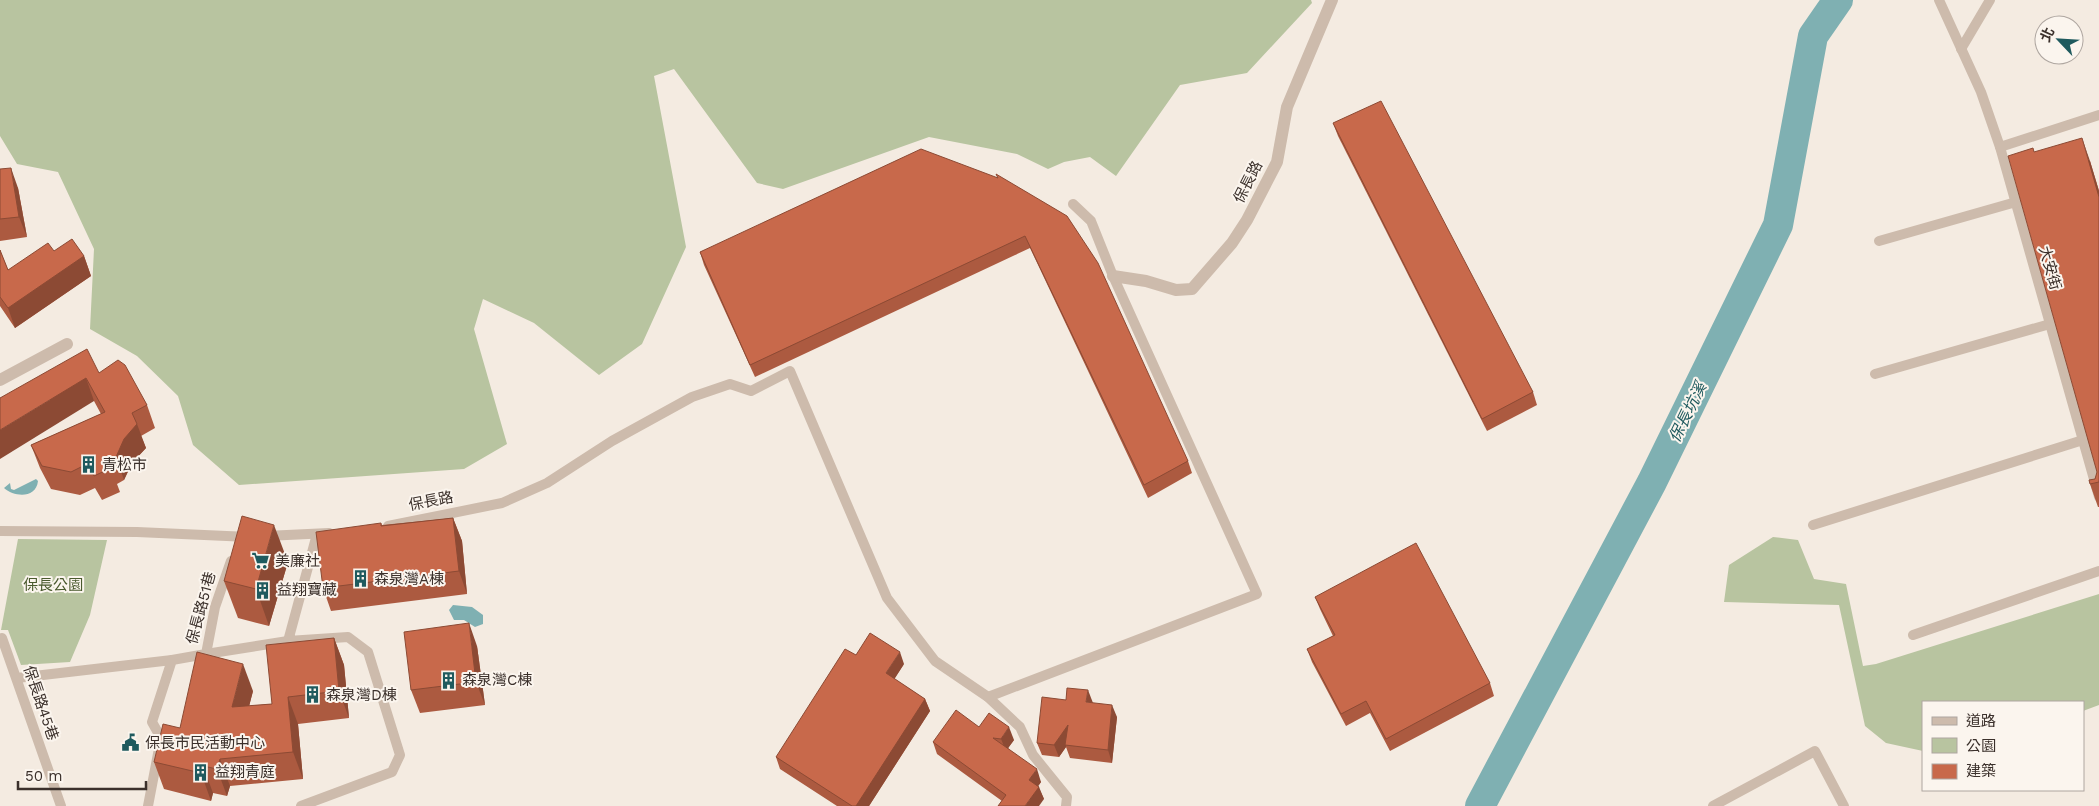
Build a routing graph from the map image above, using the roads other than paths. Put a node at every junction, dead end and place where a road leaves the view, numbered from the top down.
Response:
1 (1332, 0) edge
2 (1939, 0) edge
3 (1990, 0) edge
4 (1961, 49) junction
5 (2099, 115) edge
6 (2000, 147) junction
7 (2016, 202) junction
8 (1073, 204) dead end
9 (1880, 241) dead end
10 (1113, 276) junction
11 (2050, 324) junction
12 (67, 344) dead end
13 (1875, 374) dead end
14 (0, 380) edge
15 (2083, 440) junction
16 (2099, 497) edge
17 (1813, 525) dead end
18 (375, 528) edge
19 (0, 531) edge
20 (337, 532) edge
21 (317, 534) junction
22 (237, 546) junction
23 (2099, 571) edge
24 (1914, 635) dead end
25 (2, 638) dead end
26 (288, 641) junction
27 (206, 654) junction
28 (172, 660) junction
29 (17, 678) junction
30 (988, 697) junction
31 (61, 806) edge
32 (148, 806) edge
33 (301, 806) edge
34 (1066, 806) edge
35 (1713, 806) edge
36 (1844, 806) edge

1 - 10 street, 保長路
2 - 4 lane, 大安街
3 - 4 lane
4 - 6 lane, 大安街
5 - 6 lane
6 - 7 lane, 大安街
7 - 9 lane
7 - 11 lane, 大安街
8 - 10 lane
10 - 30 lane
11 - 13 lane
11 - 15 lane, 大安街
12 - 14 street
15 - 16 lane, 大安街
15 - 17 lane
18 - 30 lane, 保長路
19 - 22 lane
20 - 21 lane
21 - 22 lane
21 - 26 lane
22 - 27 lane, 保長路51巷
23 - 24 lane
25 - 29 lane, 保長路45巷
26 - 27 lane
26 - 33 lane
27 - 28 lane, 保長路51巷
28 - 29 lane
28 - 32 lane, 保長路51巷
29 - 31 lane, 保長路45巷
30 - 34 lane
35 - 36 lane

